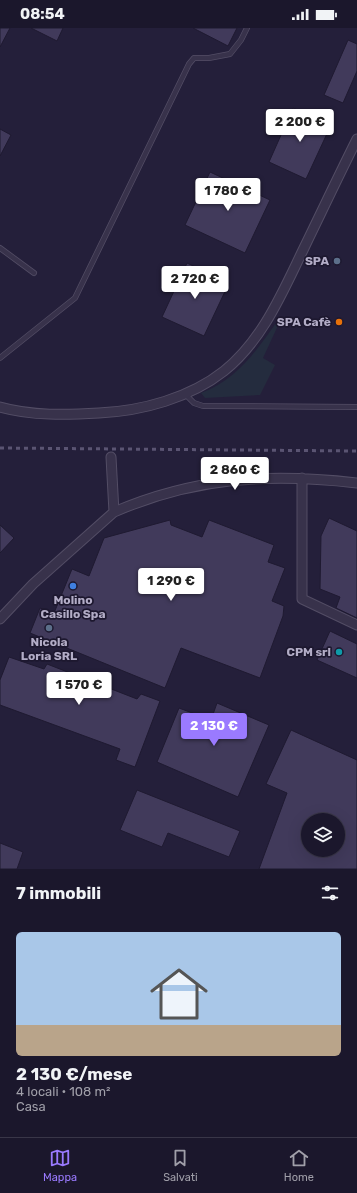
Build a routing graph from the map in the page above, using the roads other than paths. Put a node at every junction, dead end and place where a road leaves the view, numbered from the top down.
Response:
1 (247, 28) edge
2 (357, 139) edge
3 (0, 248) edge
4 (34, 273) dead end
5 (0, 358) edge
6 (184, 393) junction
7 (0, 407) edge
8 (357, 407) edge
9 (111, 457) dead end
10 (302, 478) junction
11 (357, 483) edge
12 (114, 512) junction
13 (0, 619) edge
14 (357, 625) edge

1 - 5 lane
2 - 6 street
3 - 4 lane
6 - 7 street
6 - 8 lane
9 - 12 street
10 - 11 street
10 - 12 street
10 - 14 street
12 - 13 street

